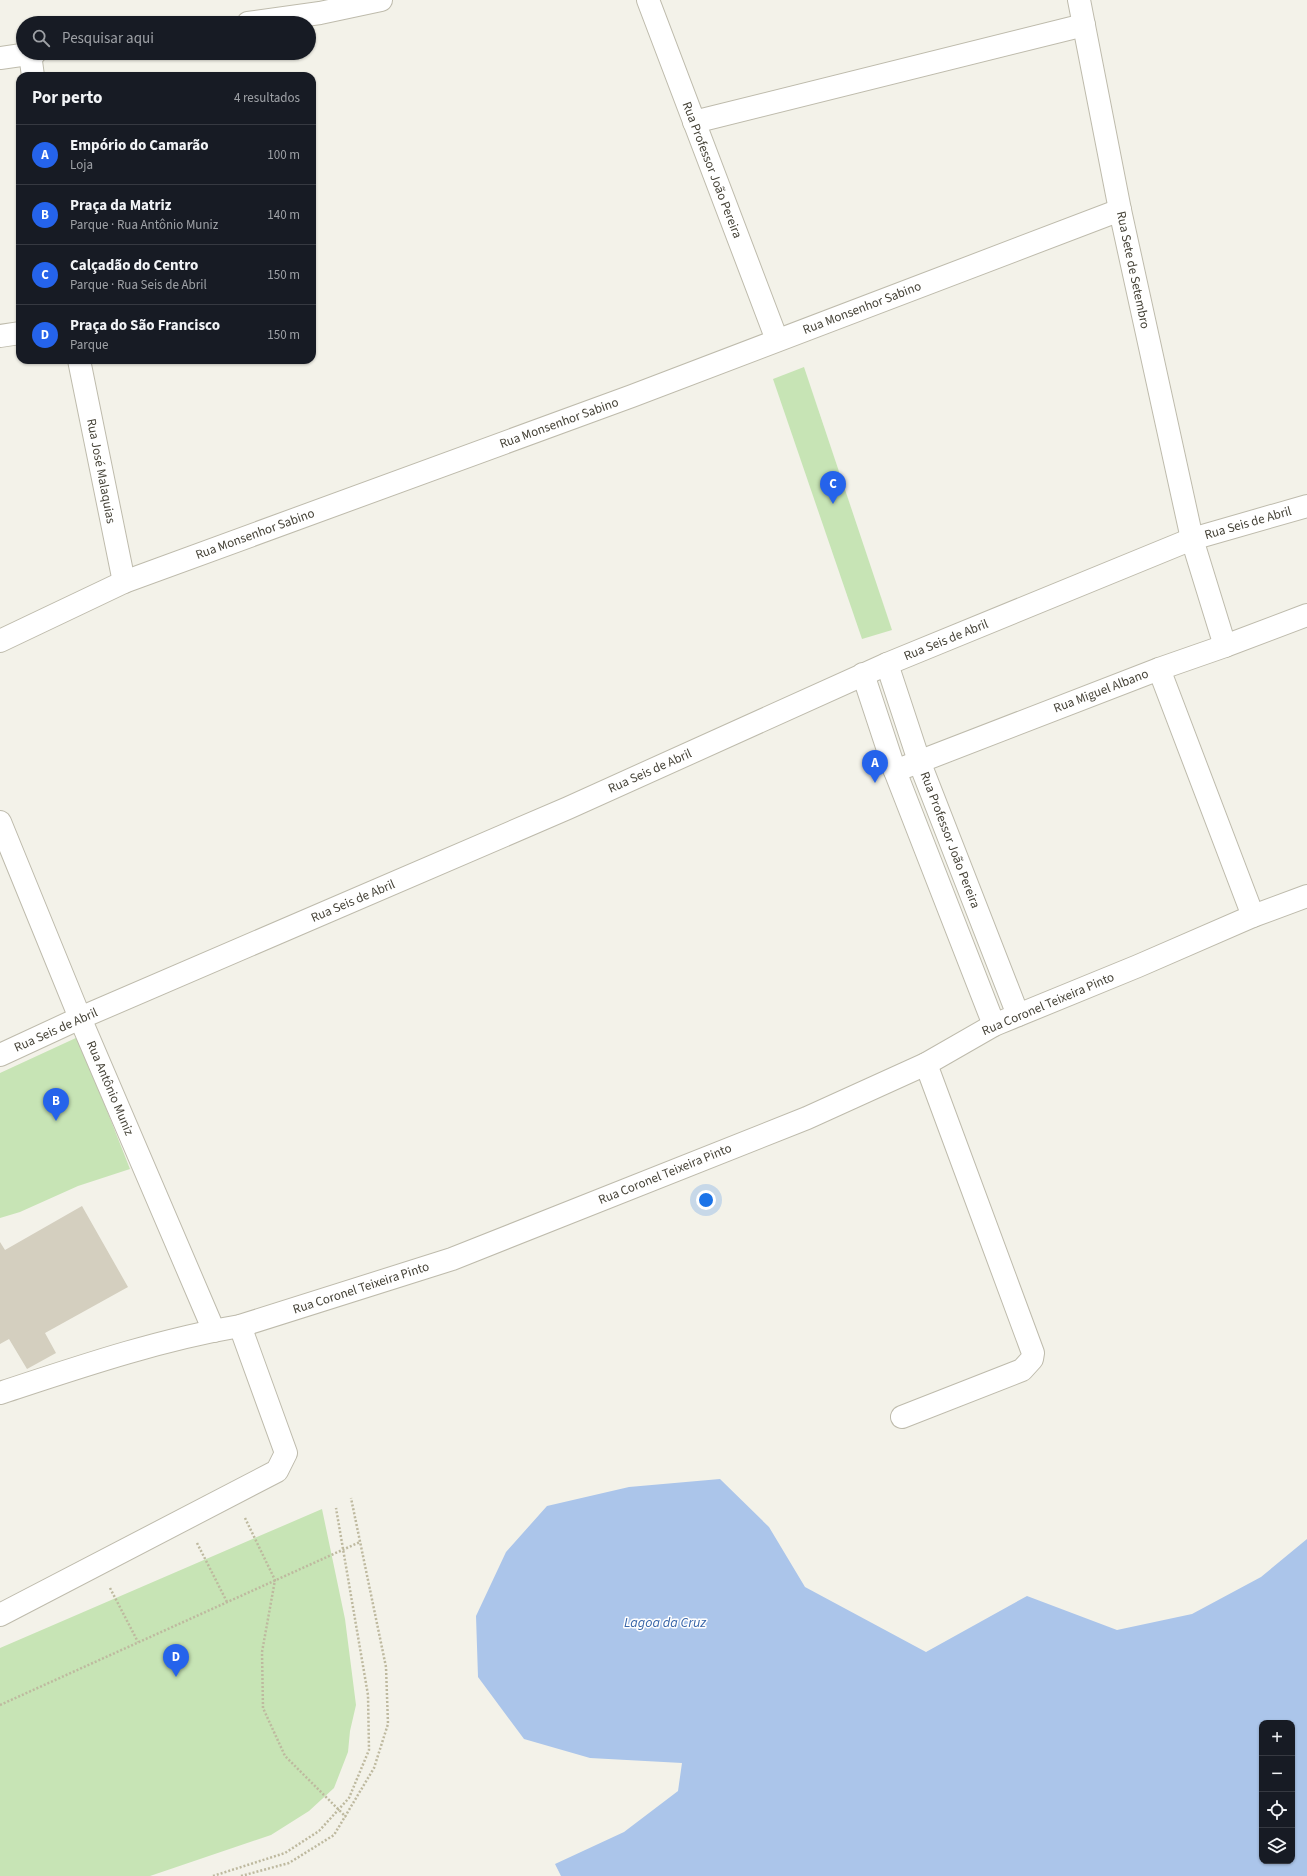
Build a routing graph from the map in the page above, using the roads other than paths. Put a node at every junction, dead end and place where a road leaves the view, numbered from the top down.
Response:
1 (381, 0) edge
2 (648, 0) edge
3 (1079, 0) edge
4 (319, 6) edge
5 (277, 16) edge
6 (1084, 25) junction
7 (16, 56) edge
8 (0, 58) edge
9 (32, 60) edge
10 (33, 72) edge
11 (694, 122) junction
12 (1120, 210) junction
13 (16, 334) edge
14 (0, 336) edge
15 (777, 340) junction
16 (80, 364) edge
17 (1307, 506) edge
18 (1192, 539) junction
19 (124, 582) junction
20 (1307, 615) edge
21 (0, 642) edge
22 (1225, 646) junction
23 (886, 664) junction
24 (1159, 669) junction
25 (863, 674) junction
26 (919, 761) junction
27 (895, 771) junction
28 (0, 822) edge
29 (1307, 896) edge
30 (1253, 916) junction
31 (1018, 1015) junction
32 (80, 1018) junction
33 (994, 1025) junction
34 (0, 1055) edge
35 (926, 1064) junction
36 (240, 1326) junction
37 (214, 1331) junction
38 (0, 1393) edge
39 (902, 1417) dead end
40 (0, 1615) edge

1 - 4 street
2 - 11 street, Rua Professor João Pereira
3 - 6 street, Rua Sete de Setembro
4 - 5 street
6 - 11 street
6 - 12 street, Rua Sete de Setembro
7 - 8 street
9 - 10 street
11 - 15 street, Rua Professor João Pereira
12 - 15 street, Rua Monsenhor Sabino
12 - 18 street, Rua Sete de Setembro
13 - 14 street
15 - 19 street, Rua Monsenhor Sabino
16 - 19 street, Rua José Malaquias
17 - 18 street, Rua Seis de Abril
18 - 22 street, Rua Sete de Setembro
18 - 23 street, Rua Seis de Abril
19 - 21 street, Rua Monsenhor Sabino
20 - 22 street, Rua Miguel Albano
22 - 24 street, Rua Miguel Albano
23 - 25 street, Rua Seis de Abril
23 - 26 street, Rua Professor João Pereira
24 - 26 street, Rua Miguel Albano
24 - 30 street
25 - 27 street, Rua Professor João Pereira
25 - 32 street, Rua Seis de Abril
26 - 27 street, Rua Miguel Albano
26 - 31 street, Rua Professor João Pereira
27 - 33 street, Rua Professor João Pereira
28 - 32 street, Rua Antônio Muniz
29 - 30 street, Rua Coronel Teixeira Pinto
30 - 31 street, Rua Coronel Teixeira Pinto
31 - 33 street, Rua Coronel Teixeira Pinto
32 - 34 street, Rua Seis de Abril
32 - 37 street, Rua Antônio Muniz
33 - 35 street, Rua Coronel Teixeira Pinto
35 - 36 street, Rua Coronel Teixeira Pinto
35 - 39 street
36 - 37 street, Rua Coronel Teixeira Pinto
36 - 40 street
37 - 38 street, Rua Coronel Teixeira Pinto

